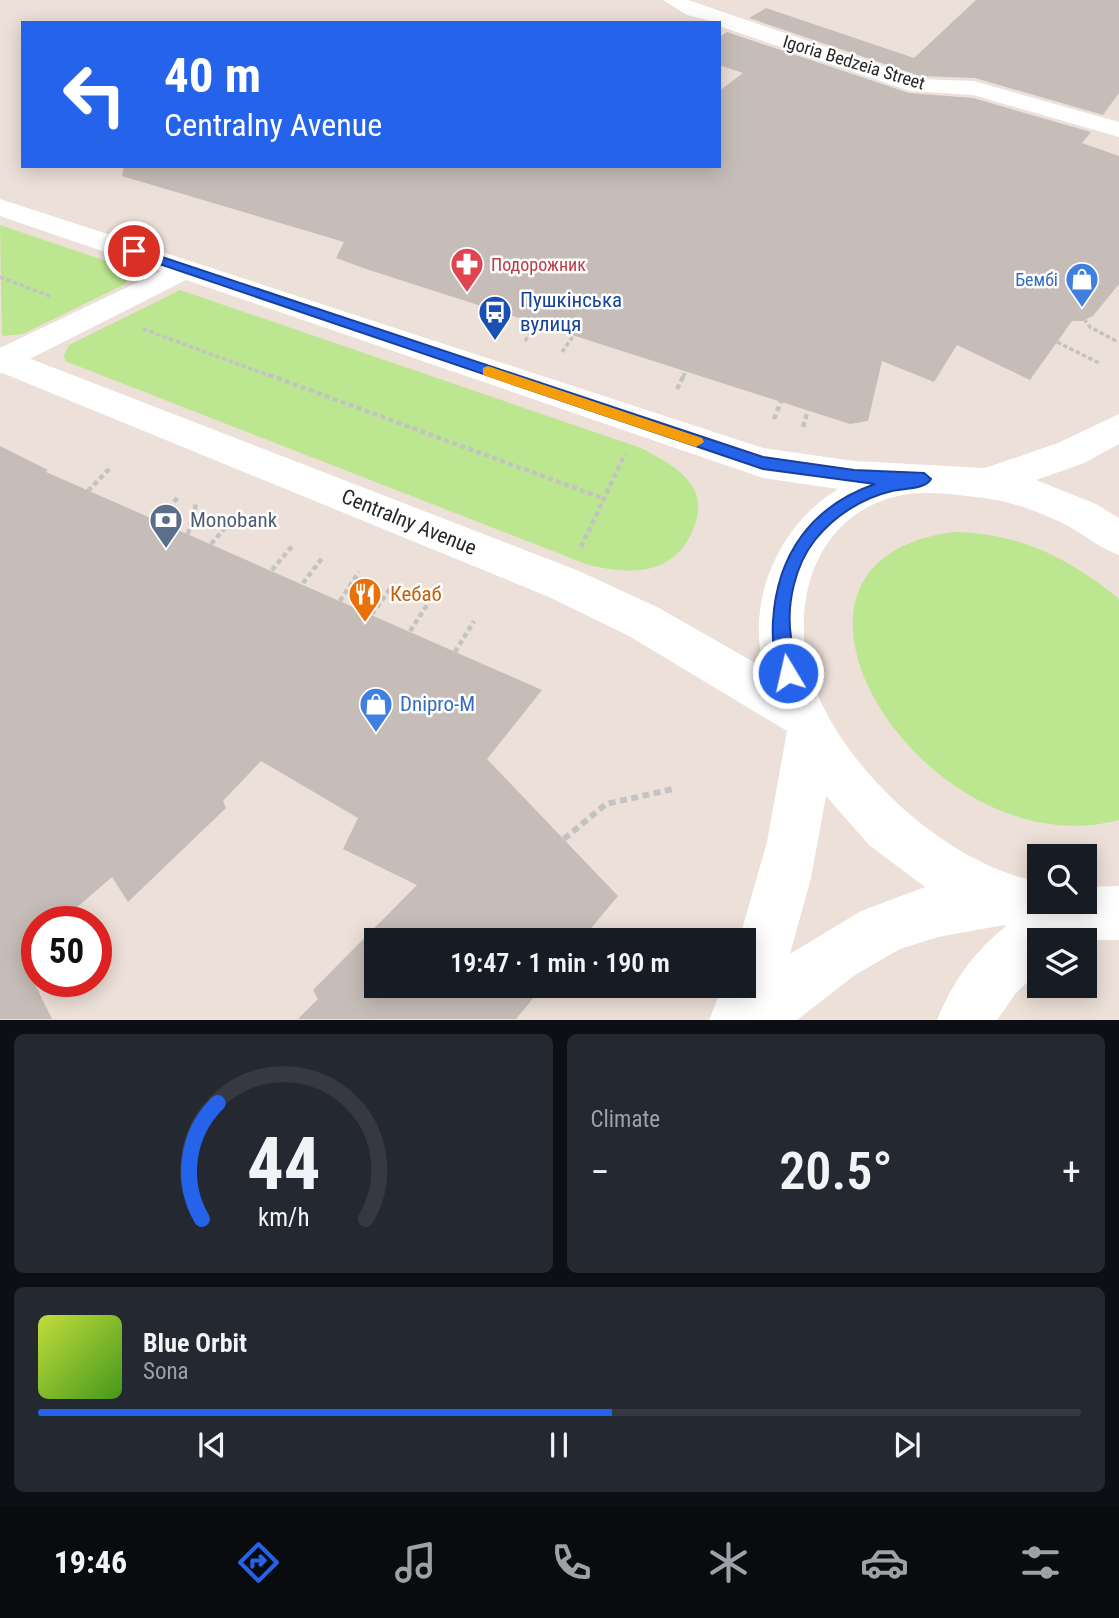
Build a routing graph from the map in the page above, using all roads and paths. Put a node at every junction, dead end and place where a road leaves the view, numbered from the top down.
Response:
1 (680, 5) edge
2 (1119, 130) edge
3 (0, 207) edge
4 (184, 269) junction
5 (0, 277) edge
6 (60, 299) dead end
7 (1084, 319) dead end
8 (537, 323) dead end
9 (137, 326) dead end
10 (574, 335) dead end
11 (525, 341) dead end
12 (1057, 342) dead end
13 (1118, 342) edge
14 (562, 352) dead end
15 (1, 361) edge
16 (1101, 364) dead end
17 (686, 371) dead end
18 (677, 389) dead end
19 (781, 401) dead end
20 (807, 410) dead end
21 (774, 419) dead end
22 (803, 427) dead end
23 (1119, 428) edge
24 (629, 446) dead end
25 (111, 467) dead end
26 (924, 479) junction
27 (985, 483) junction
28 (88, 491) dead end
29 (179, 496) dead end
30 (603, 498) junction
31 (196, 504) dead end
32 (233, 519) dead end
33 (157, 521) dead end
34 (188, 534) dead end
35 (1119, 538) edge
36 (211, 544) dead end
37 (294, 544) dead end
38 (577, 556) dead end
39 (323, 557) dead end
40 (272, 570) dead end
41 (359, 572) dead end
42 (303, 583) dead end
43 (392, 586) dead end
44 (340, 601) dead end
45 (429, 602) dead end
46 (372, 614) dead end
47 (474, 621) dead end
48 (410, 631) dead end
49 (455, 652) dead end
50 (806, 723) junction
51 (673, 789) dead end
52 (564, 839) dead end
53 (1004, 899) junction
54 (1094, 915) edge
55 (737, 1020) edge
56 (755, 1020) edge
57 (965, 1020) edge

1 - 2 main road, Igoria Bedzeia Street
3 - 4 main road
4 - 15 main road
4 - 26 main road
5 - 6 path
7 - 13 path
8 - 11 path
9 - 30 path
10 - 14 path
12 - 16 path
15 - 50 main road, Centralny Avenue
17 - 18 path
19 - 21 path
20 - 22 path
23 - 27 main road
24 - 30 path
25 - 28 path
26 - 27 main road
26 - 50 main road
27 - 35 main road
29 - 33 path
30 - 38 path
31 - 34 path
32 - 36 path
37 - 40 path
39 - 42 path
41 - 44 path
43 - 46 path
45 - 48 path
47 - 49 path
50 - 53 main road
50 - 55 main road
51 - 52 path
53 - 54 main road
53 - 56 main road
54 - 57 main road

